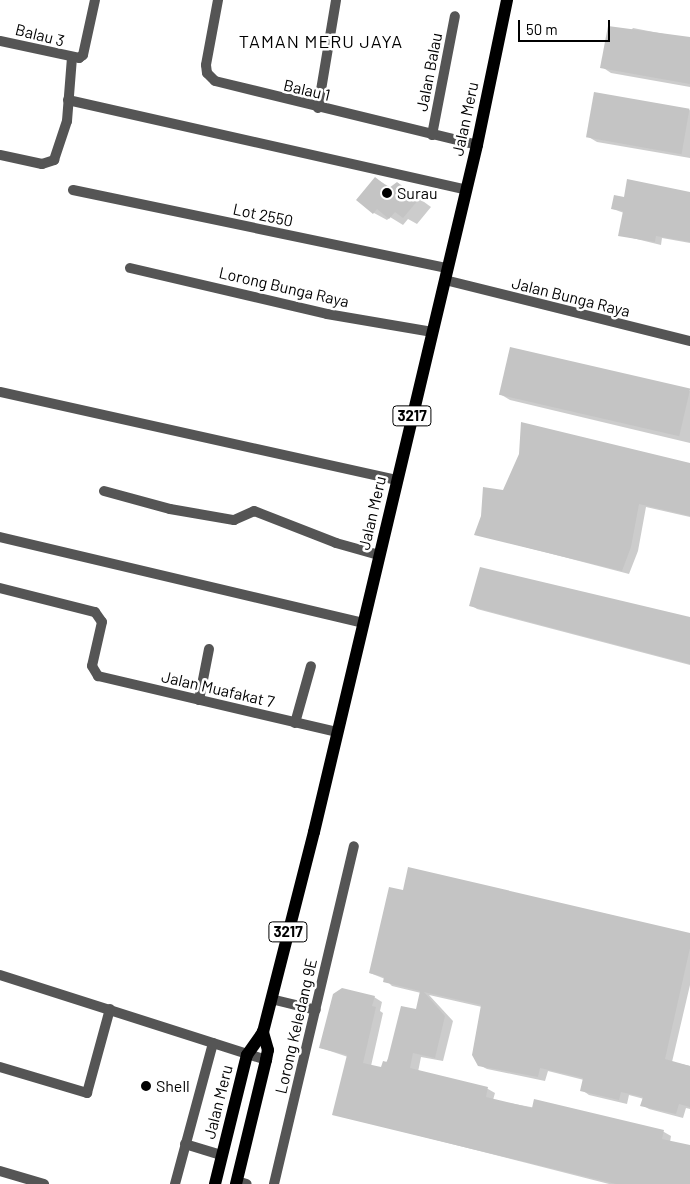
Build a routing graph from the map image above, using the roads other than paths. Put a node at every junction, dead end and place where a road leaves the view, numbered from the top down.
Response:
1 (95, 0) edge
2 (218, 0) edge
3 (336, 0) edge
4 (507, 0) edge
5 (455, 16) dead end
6 (0, 41) edge
7 (72, 58) junction
8 (68, 100) junction
9 (318, 108) junction
10 (432, 134) junction
11 (476, 145) junction
12 (0, 155) edge
13 (73, 190) dead end
14 (466, 190) junction
15 (130, 268) dead end
16 (446, 274) junction
17 (432, 332) junction
18 (690, 341) edge
19 (0, 392) edge
20 (397, 480) junction
21 (104, 491) dead end
22 (0, 538) edge
23 (379, 554) junction
24 (0, 588) edge
25 (363, 623) junction
26 (209, 649) dead end
27 (310, 666) dead end
28 (199, 700) junction
29 (295, 723) junction
30 (337, 732) junction
31 (354, 846) dead end
32 (0, 975) edge
33 (271, 999) junction
34 (110, 1008) junction
35 (316, 1010) junction
36 (263, 1032) junction
37 (213, 1043) junction
38 (247, 1055) junction
39 (266, 1060) junction
40 (0, 1066) edge
41 (185, 1144) junction
42 (222, 1155) junction
43 (0, 1171) edge
44 (214, 1182) edge
45 (240, 1183) edge
46 (44, 1184) edge
47 (175, 1184) edge
48 (274, 1184) edge

1 - 7 street
2 - 9 street, Balau 1
3 - 9 street
4 - 11 main road, Jalan Meru / 3217
5 - 10 street, Jalan Balau
6 - 7 street, Balau 3
7 - 8 street
8 - 12 street
8 - 14 street
9 - 10 street, Balau 1
10 - 11 street, Balau 1
11 - 14 main road, Jalan Meru / 3217
13 - 16 street, Lot 2550
14 - 16 main road, Jalan Meru / 3217
15 - 17 street, Lorong Bunga Raya
16 - 17 main road, Jalan Meru / 3217
16 - 18 street, Jalan Bunga Raya
17 - 20 main road, Jalan Meru / 3217
19 - 20 street
20 - 23 main road, Jalan Meru / 3217
21 - 23 street
22 - 25 street
23 - 25 main road, Jalan Meru / 3217
24 - 28 street, Jalan Muafakat 7
25 - 30 main road, Jalan Meru / 3217
26 - 28 street
27 - 29 street
28 - 29 street, Jalan Muafakat 7
29 - 30 street, Jalan Muafakat 7
30 - 33 main road, Jalan Meru / 3217
31 - 35 street, Lorong Keledang 9E
32 - 34 street
33 - 35 street
33 - 36 main road, Jalan Meru / 3217
34 - 37 street
34 - 40 street
35 - 48 street, Lorong Keledang 9E
36 - 38 main road, Jalan Meru / 3217
36 - 39 main road, Jalan Meru / 3217
37 - 38 street
37 - 41 street
38 - 39 street
38 - 42 main road, Jalan Meru / 3217
39 - 45 main road, Jalan Meru / 3217
41 - 42 street
41 - 47 street
42 - 44 main road, Jalan Meru / 3217
43 - 46 street

